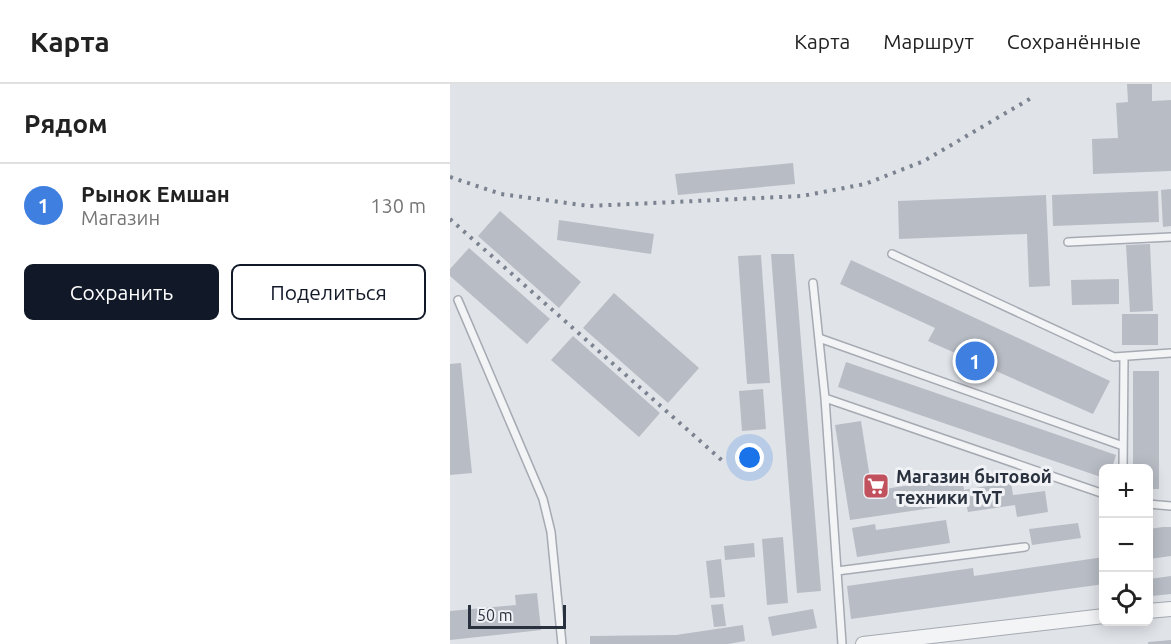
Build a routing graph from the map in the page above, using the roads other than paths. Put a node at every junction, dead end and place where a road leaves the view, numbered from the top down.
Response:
1 (1171, 237) edge
2 (1068, 242) dead end
3 (892, 254) dead end
4 (813, 283) dead end
5 (458, 300) dead end
6 (819, 338) junction
7 (1171, 353) edge
8 (1124, 357) junction
9 (825, 398) junction
10 (1124, 446) junction
11 (1123, 464) edge
12 (1099, 492) edge
13 (1153, 504) edge
14 (1171, 506) edge
15 (1025, 547) dead end
16 (837, 571) junction
17 (1171, 609) edge
18 (1153, 611) edge
19 (1099, 617) edge
20 (562, 644) edge
21 (842, 644) edge
22 (863, 644) edge

1 - 2 lane
3 - 8 lane
4 - 6 lane
5 - 20 lane
6 - 9 lane
6 - 10 lane
7 - 8 lane
8 - 10 lane
9 - 12 lane
9 - 16 lane
10 - 11 lane
13 - 14 lane
15 - 16 lane
16 - 21 lane
17 - 18 street
19 - 22 street

